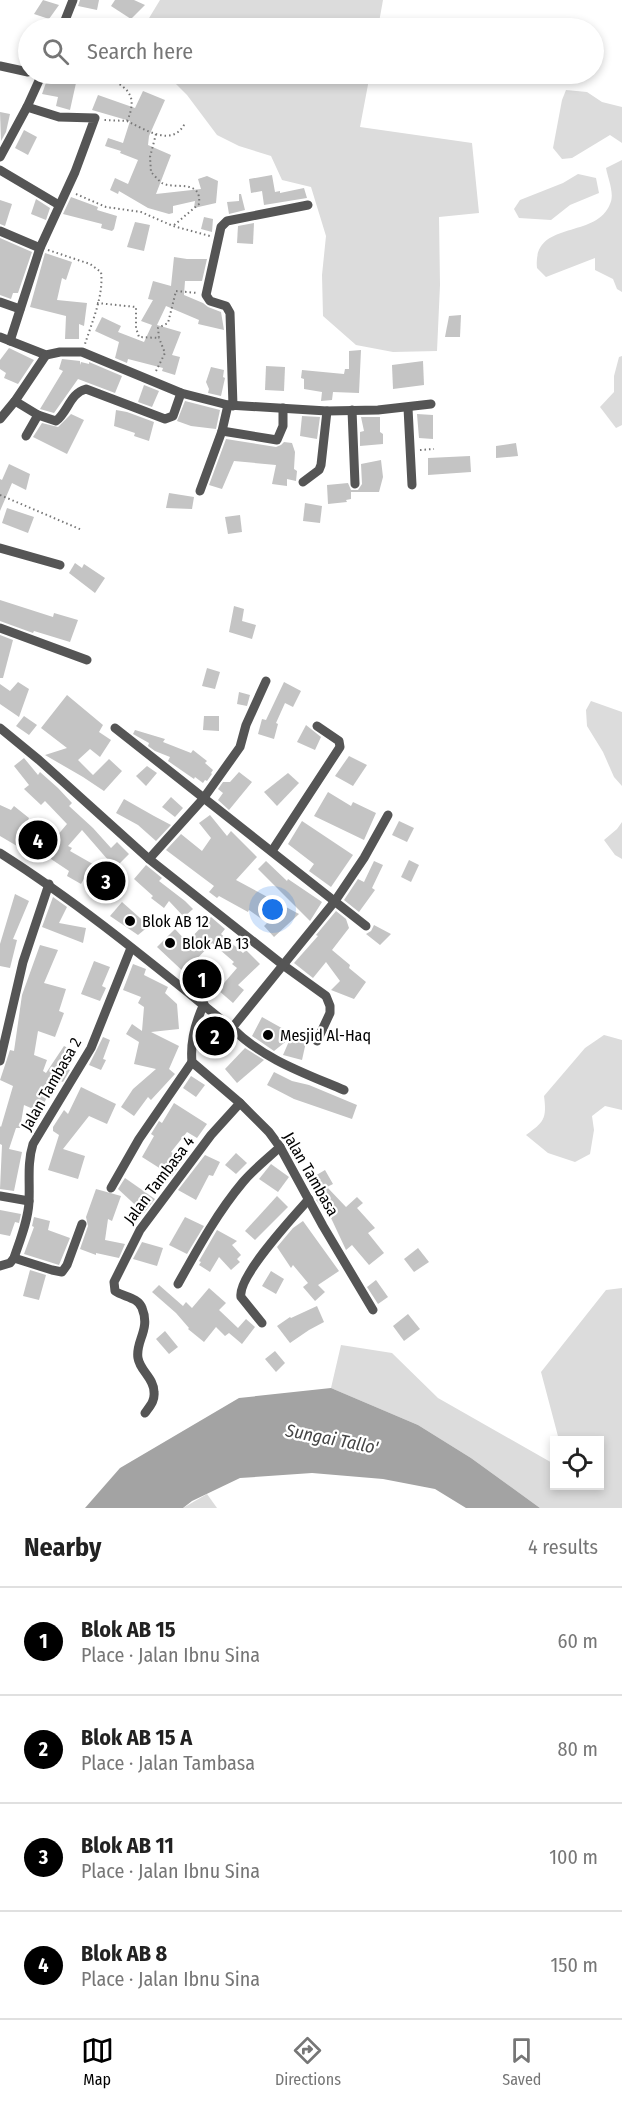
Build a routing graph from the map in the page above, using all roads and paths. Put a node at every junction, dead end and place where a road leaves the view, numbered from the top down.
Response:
1 (73, 0) edge
2 (66, 18) edge
3 (0, 66) edge
4 (18, 70) edge
5 (35, 84) edge
6 (117, 84) edge
7 (27, 107) junction
8 (95, 118) junction
9 (127, 122) junction
10 (185, 123) dead end
11 (156, 134) junction
12 (0, 157) edge
13 (0, 170) edge
14 (67, 190) junction
15 (59, 205) junction
16 (308, 205) dead end
17 (173, 226) junction
18 (0, 231) edge
19 (218, 238) junction
20 (40, 248) junction
21 (206, 295) junction
22 (0, 302) edge
23 (97, 303) junction
24 (20, 309) junction
25 (0, 337) edge
26 (159, 338) junction
27 (10, 341) junction
28 (82, 352) junction
29 (46, 355) junction
30 (151, 380) junction
31 (181, 393) junction
32 (15, 401) junction
33 (431, 404) dead end
34 (230, 406) junction
35 (284, 408) junction
36 (408, 408) junction
37 (352, 410) junction
38 (327, 411) junction
39 (38, 415) junction
40 (0, 419) edge
41 (222, 431) junction
42 (26, 436) dead end
43 (434, 449) dead end
44 (411, 451) junction
45 (303, 482) dead end
46 (355, 484) dead end
47 (412, 485) dead end
48 (200, 491) dead end
49 (0, 495) edge
50 (82, 530) dead end
51 (0, 548) edge
52 (60, 565) dead end
53 (0, 628) edge
54 (87, 660) dead end
55 (266, 681) dead end
56 (317, 726) dead end
57 (0, 728) edge
58 (115, 728) dead end
59 (203, 799) junction
60 (388, 815) dead end
61 (272, 851) junction
62 (0, 853) edge
63 (149, 859) junction
64 (49, 884) junction
65 (335, 901) junction
66 (366, 926) dead end
67 (130, 948) junction
68 (283, 965) junction
69 (204, 1004) junction
70 (232, 1028) junction
71 (317, 1041) dead end
72 (1, 1055) edge
73 (192, 1062) junction
74 (344, 1090) dead end
75 (240, 1103) junction
76 (280, 1147) junction
77 (111, 1188) dead end
78 (0, 1196) edge
79 (309, 1199) junction
80 (29, 1201) junction
81 (82, 1224) dead end
82 (14, 1258) junction
83 (0, 1267) edge
84 (178, 1284) dead end
85 (373, 1310) dead end
86 (262, 1323) dead end
87 (145, 1413) dead end

1 - 2 street
3 - 4 street
5 - 7 street
6 - 9 path
7 - 8 street
7 - 12 street
8 - 9 path
8 - 14 street
9 - 11 path
10 - 11 path
11 - 17 path
13 - 15 street
14 - 15 street
14 - 17 path
15 - 20 street
16 - 19 street
17 - 19 path
18 - 20 street
19 - 21 street
20 - 23 path
20 - 24 street
21 - 26 path
21 - 34 street
22 - 24 street
23 - 26 path
23 - 28 path
24 - 27 street
25 - 27 street
26 - 30 path
27 - 29 street
28 - 29 street
28 - 30 street
29 - 32 street
30 - 31 street
31 - 34 street
31 - 39 street
32 - 39 street
32 - 40 street
33 - 36 street
34 - 35 street
34 - 41 street
35 - 38 street
35 - 41 street
36 - 37 street
36 - 44 street
37 - 38 street
37 - 46 street
38 - 45 street
39 - 42 street
41 - 48 street
43 - 44 path
44 - 47 street
49 - 50 path
51 - 52 street
53 - 54 street
55 - 59 street
56 - 61 street
57 - 63 street
58 - 59 street
59 - 61 street
59 - 63 street
60 - 65 street
61 - 65 street
62 - 64 street
63 - 68 street
64 - 67 street
64 - 72 street
65 - 66 street
65 - 68 street
67 - 69 street
67 - 80 street, Jalan Tambasa 2
68 - 70 street
68 - 71 street
69 - 70 street
69 - 73 street
70 - 74 street
73 - 75 street, Jalan Tambasa
73 - 77 street
75 - 76 street, Jalan Tambasa
75 - 87 street, Jalan Tambasa 4
76 - 79 street, Jalan Tambasa
76 - 84 street
78 - 80 street
79 - 85 street, Jalan Tambasa
79 - 86 street
80 - 82 street, Jalan Tambasa 2
81 - 82 street
82 - 83 street

